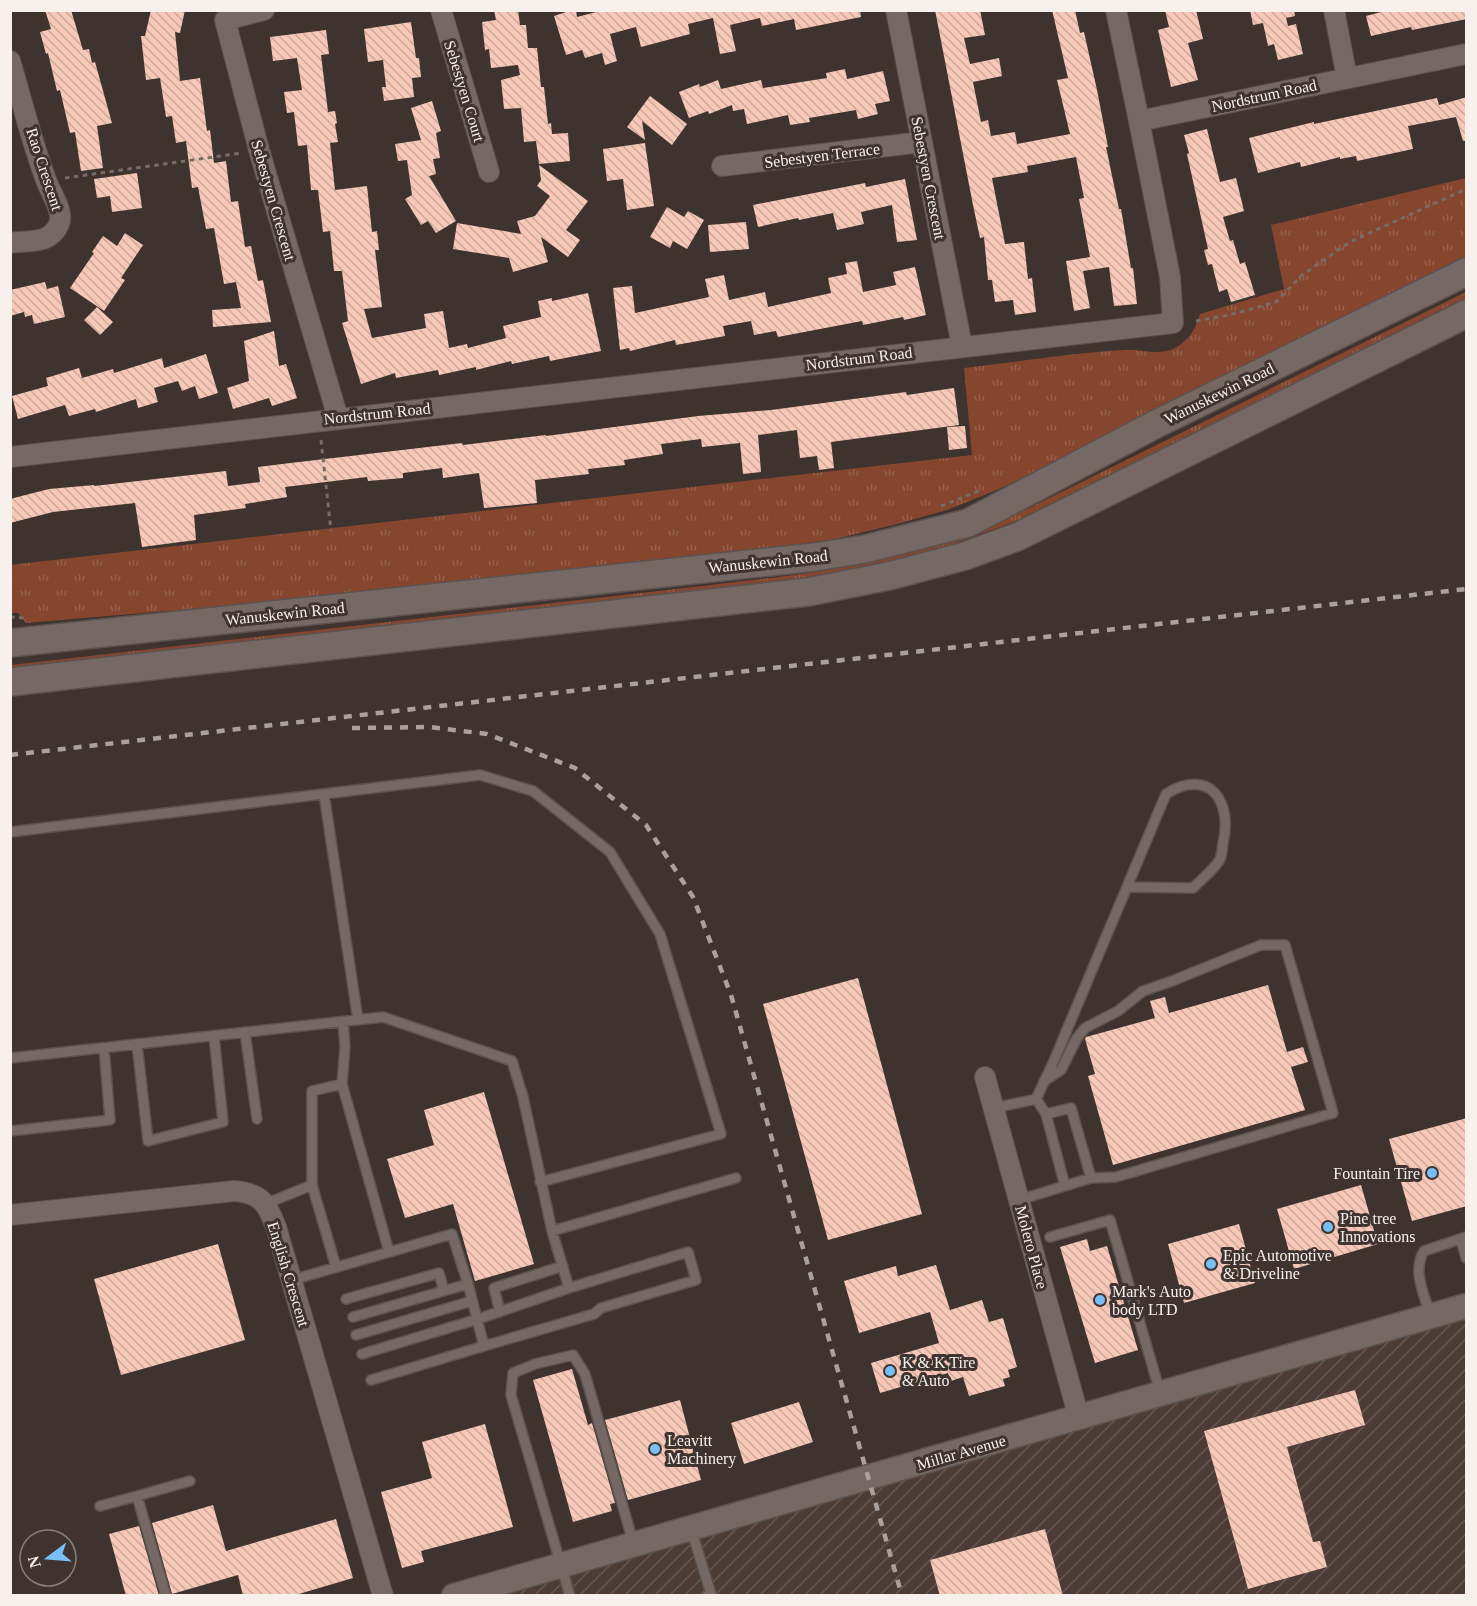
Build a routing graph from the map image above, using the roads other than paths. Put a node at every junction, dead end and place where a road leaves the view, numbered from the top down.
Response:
1 (264, 10) edge
2 (441, 10) edge
3 (896, 10) edge
4 (1116, 10) edge
5 (1334, 10) edge
6 (1467, 54) edge
7 (10, 61) edge
8 (1347, 78) junction
9 (1139, 121) junction
10 (922, 142) junction
11 (722, 166) dead end
12 (489, 172) dead end
13 (10, 243) edge
14 (1467, 272) edge
15 (1467, 314) edge
16 (962, 346) junction
17 (338, 418) junction
18 (10, 457) edge
19 (21, 633) edge
20 (10, 681) edge
21 (324, 794) junction
22 (10, 832) edge
23 (1127, 887) junction
24 (358, 1020) junction
25 (343, 1022) junction
26 (245, 1032) junction
27 (214, 1036) junction
28 (137, 1044) junction
29 (104, 1048) junction
30 (10, 1058) edge
31 (985, 1077) dead end
32 (1044, 1081) junction
33 (342, 1084) junction
34 (1036, 1099) junction
35 (994, 1108) junction
36 (1046, 1114) junction
37 (257, 1119) dead end
38 (10, 1131) edge
39 (736, 1178) dead end
40 (1091, 1178) junction
41 (540, 1182) junction
42 (312, 1185) junction
43 (1065, 1186) junction
44 (1019, 1200) junction
45 (265, 1204) junction
46 (10, 1215) edge
47 (552, 1231) junction
48 (1050, 1237) dead end
49 (1464, 1238) edge
50 (389, 1252) junction
51 (1467, 1258) edge
52 (563, 1266) junction
53 (336, 1267) junction
54 (292, 1280) junction
55 (468, 1284) junction
56 (569, 1288) junction
57 (444, 1291) junction
58 (346, 1299) dead end
59 (472, 1301) junction
60 (1467, 1306) edge
61 (500, 1312) junction
62 (1431, 1316) junction
63 (353, 1317) dead end
64 (478, 1319) junction
65 (356, 1335) dead end
66 (484, 1346) junction
67 (362, 1354) dead end
68 (371, 1380) dead end
69 (1161, 1395) junction
70 (1079, 1418) junction
71 (190, 1481) dead end
72 (137, 1496) junction
73 (100, 1506) dead end
74 (691, 1528) junction
75 (633, 1545) junction
76 (561, 1564) junction
77 (709, 1595) edge
78 (166, 1596) edge
79 (383, 1596) edge
80 (454, 1596) edge
81 (570, 1596) edge

1 - 17 street, Sebestyen Crescent
2 - 12 street, Sebestyen Court
3 - 10 street, Sebestyen Crescent
4 - 9 street
5 - 8 street
6 - 8 street, Nordstrum Road
7 - 13 street, Rao Crescent
8 - 9 street, Nordstrum Road
9 - 16 street, Nordstrum Road
10 - 11 street, Sebestyen Terrace
10 - 16 street, Sebestyen Crescent
14 - 19 main road, Wanuskewin Road
15 - 20 main road, Wanuskewin Road
16 - 17 street, Nordstrum Road
17 - 18 street, Nordstrum Road
21 - 22 lane
21 - 24 lane
21 - 41 lane
23 - 23 lane
23 - 32 lane
24 - 25 lane
24 - 41 lane
25 - 26 lane
25 - 33 lane
26 - 27 lane
26 - 37 lane
27 - 28 lane
27 - 28 lane
28 - 29 lane
29 - 30 lane
29 - 38 lane
31 - 35 street, Molero Place
32 - 34 lane
32 - 40 lane
33 - 42 lane
33 - 50 lane
34 - 35 lane
34 - 36 lane
35 - 44 street, Molero Place
36 - 40 lane
36 - 43 lane
39 - 47 lane
40 - 43 lane
41 - 47 lane
42 - 45 lane
42 - 53 lane
43 - 44 lane
44 - 70 street, Molero Place
45 - 46 street, English Crescent
45 - 54 street, English Crescent
47 - 52 lane
48 - 69 lane
49 - 51 lane
49 - 62 lane
50 - 53 lane
50 - 55 lane
52 - 56 lane
52 - 61 lane
53 - 54 lane
54 - 79 street, English Crescent
55 - 57 lane
55 - 59 lane
56 - 61 lane
56 - 66 lane
57 - 58 lane
57 - 63 lane
59 - 64 lane
59 - 65 lane
60 - 62 street, Millar Avenue
61 - 64 lane
62 - 69 street, Millar Avenue
64 - 66 lane
64 - 67 lane
66 - 68 lane
69 - 70 street, Millar Avenue
70 - 74 street, Millar Avenue
71 - 72 lane
72 - 73 lane
72 - 78 lane
74 - 75 street, Millar Avenue
74 - 77 lane
75 - 76 street, Millar Avenue
75 - 76 lane
76 - 80 street, Millar Avenue
76 - 81 lane

